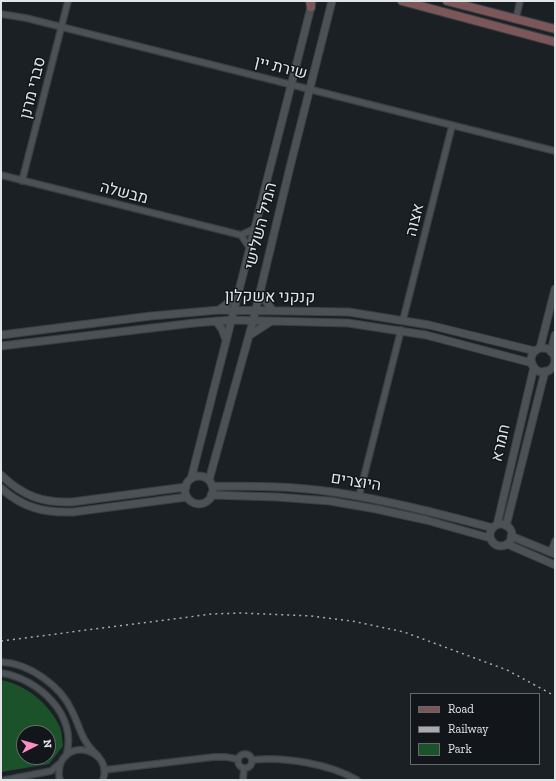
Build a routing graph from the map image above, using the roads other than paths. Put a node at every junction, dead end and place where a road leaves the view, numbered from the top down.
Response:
1 (68, 1) edge
2 (332, 1) edge
3 (402, 1) edge
4 (447, 1) edge
5 (520, 1) edge
6 (311, 3) edge
7 (1, 14) edge
8 (516, 19) junction
9 (62, 26) junction
10 (555, 29) edge
11 (555, 42) edge
12 (292, 84) junction
13 (310, 89) junction
14 (452, 126) junction
15 (555, 151) edge
16 (1, 175) edge
17 (22, 181) junction
18 (254, 229) junction
19 (241, 235) junction
20 (249, 247) junction
21 (260, 289) junction
22 (555, 289) edge
23 (239, 290) junction
24 (219, 310) junction
25 (235, 310) junction
26 (255, 310) junction
27 (272, 311) junction
28 (231, 320) junction
29 (403, 320) junction
30 (216, 321) junction
31 (253, 321) junction
32 (272, 321) junction
33 (400, 330) junction
34 (1, 335) edge
35 (250, 335) junction
36 (555, 335) edge
37 (226, 341) junction
38 (1, 346) edge
39 (538, 350) junction
40 (553, 356) edge
41 (533, 365) junction
42 (550, 370) edge
43 (1, 475) edge
44 (191, 479) junction
45 (211, 483) junction
46 (186, 486) junction
47 (1, 488) edge
48 (211, 495) junction
49 (359, 496) junction
50 (187, 497) junction
51 (506, 526) junction
52 (495, 527) junction
53 (511, 536) junction
54 (490, 538) junction
55 (555, 541) edge
56 (506, 544) junction
57 (553, 553) edge
58 (555, 565) edge
59 (1, 662) edge
60 (1, 673) edge
61 (66, 756) junction
62 (98, 756) junction
63 (237, 758) junction
64 (252, 760) junction
65 (61, 762) junction
66 (244, 768) junction
67 (104, 770) junction
68 (5, 780) edge
69 (60, 780) edge
70 (103, 780) edge
71 (243, 780) edge
72 (357, 780) edge

1 - 9 street, סברי מרנן
2 - 13 street, המיל השלישי
3 - 11 main road
4 - 8 main road
5 - 8 street
6 - 12 street, המיל השלישי
7 - 9 street, שירת יין
8 - 10 main road
9 - 12 street, שירת יין
9 - 17 street, סברי מרנן
12 - 13 street, שירת יין
12 - 18 street, המיל השלישי
13 - 14 street, שירת יין
13 - 21 street, המיל השלישי
14 - 15 street, שירת יין
14 - 29 street, אצוה
16 - 17 street, מבשלה
17 - 19 street, מבשלה
18 - 19 street
18 - 20 street, המיל השלישי
19 - 20 street
20 - 23 street, המיל השלישי
21 - 26 street, המיל השלישי
21 - 27 street
22 - 39 street
23 - 24 street
23 - 25 street, המיל השלישי
24 - 25 street, קנקני אשקלון
24 - 34 street, קנקני אשקלון
25 - 26 street, קנקני אשקלון
25 - 28 street, המיל השלישי
26 - 27 street, קנקני אשקלון
26 - 31 street, המיל השלישי
27 - 29 street, קנקני אשקלון
28 - 30 street, קנקני אשקלון
28 - 31 street, קנקני אשקלון
28 - 37 street, המיל השלישי
29 - 39 street, קנקני אשקלון
30 - 37 street
30 - 38 street, קנקני אשקלון
31 - 32 street, קנקני אשקלון
31 - 35 street, המיל השלישי
32 - 33 street, קנקני אשקלון
32 - 35 street
33 - 41 street, קנקני אשקלון
33 - 49 street
35 - 45 street, המיל השלישי
36 - 40 street
37 - 44 street, המיל השלישי
39 - 40 street
39 - 41 street
40 - 42 street
41 - 42 street
41 - 52 street, חמרא
42 - 51 street, חמרא
43 - 46 street
44 - 45 street
44 - 46 street
45 - 48 street
45 - 49 street, היוצרים
46 - 50 street
47 - 50 street
48 - 50 street
48 - 54 street, היוצרים
49 - 52 street, היוצרים
51 - 52 street
51 - 53 street
52 - 54 street
53 - 56 street
53 - 57 street
54 - 56 street
55 - 57 street
56 - 58 street
59 - 62 street
60 - 61 street
61 - 62 street
61 - 65 street
62 - 67 street
63 - 64 street
63 - 66 street
63 - 67 street
64 - 66 street
64 - 72 street
65 - 68 street
65 - 69 street
66 - 71 street
67 - 70 street

